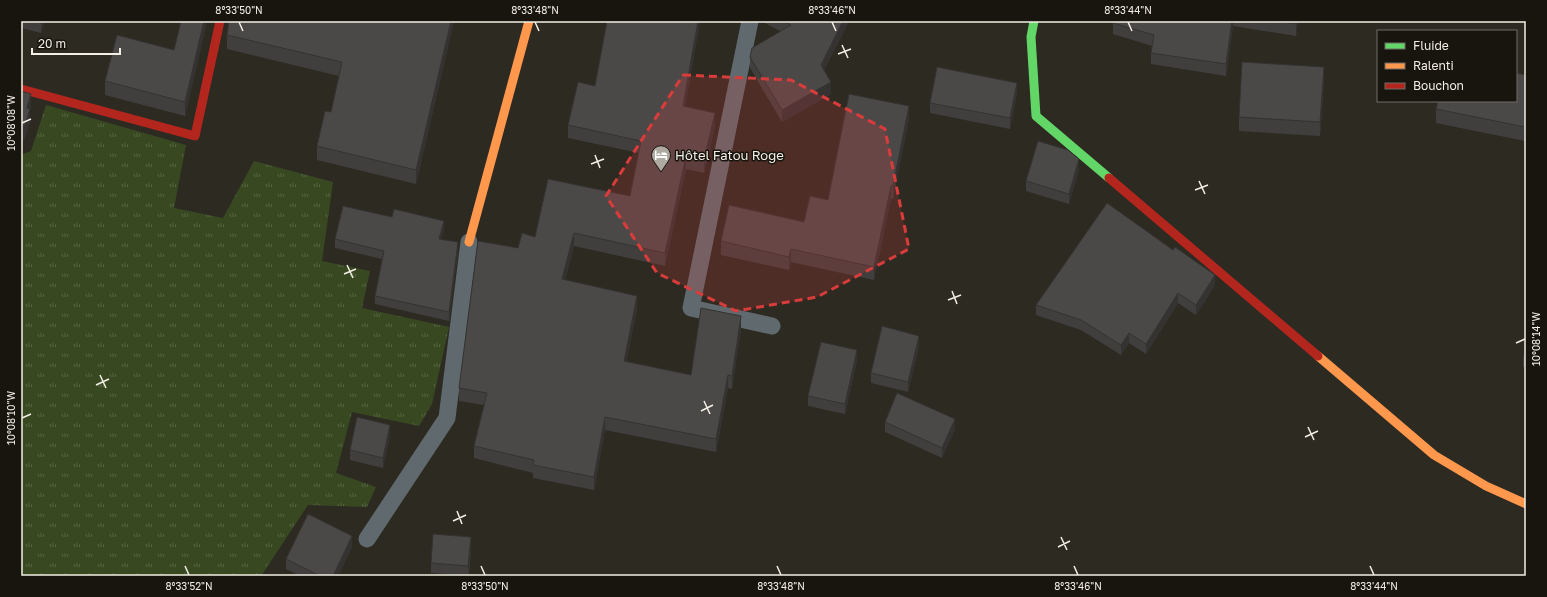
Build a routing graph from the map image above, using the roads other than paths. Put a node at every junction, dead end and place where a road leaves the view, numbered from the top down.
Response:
1 (220, 21) edge
2 (529, 21) edge
3 (750, 21) edge
4 (1034, 21) edge
5 (21, 89) edge
6 (469, 242) joint
7 (772, 326) dead end
8 (1526, 504) edge
9 (367, 539) dead end

1 - 5 street
2 - 6 street
3 - 7 lane
4 - 8 street
6 - 9 lane

